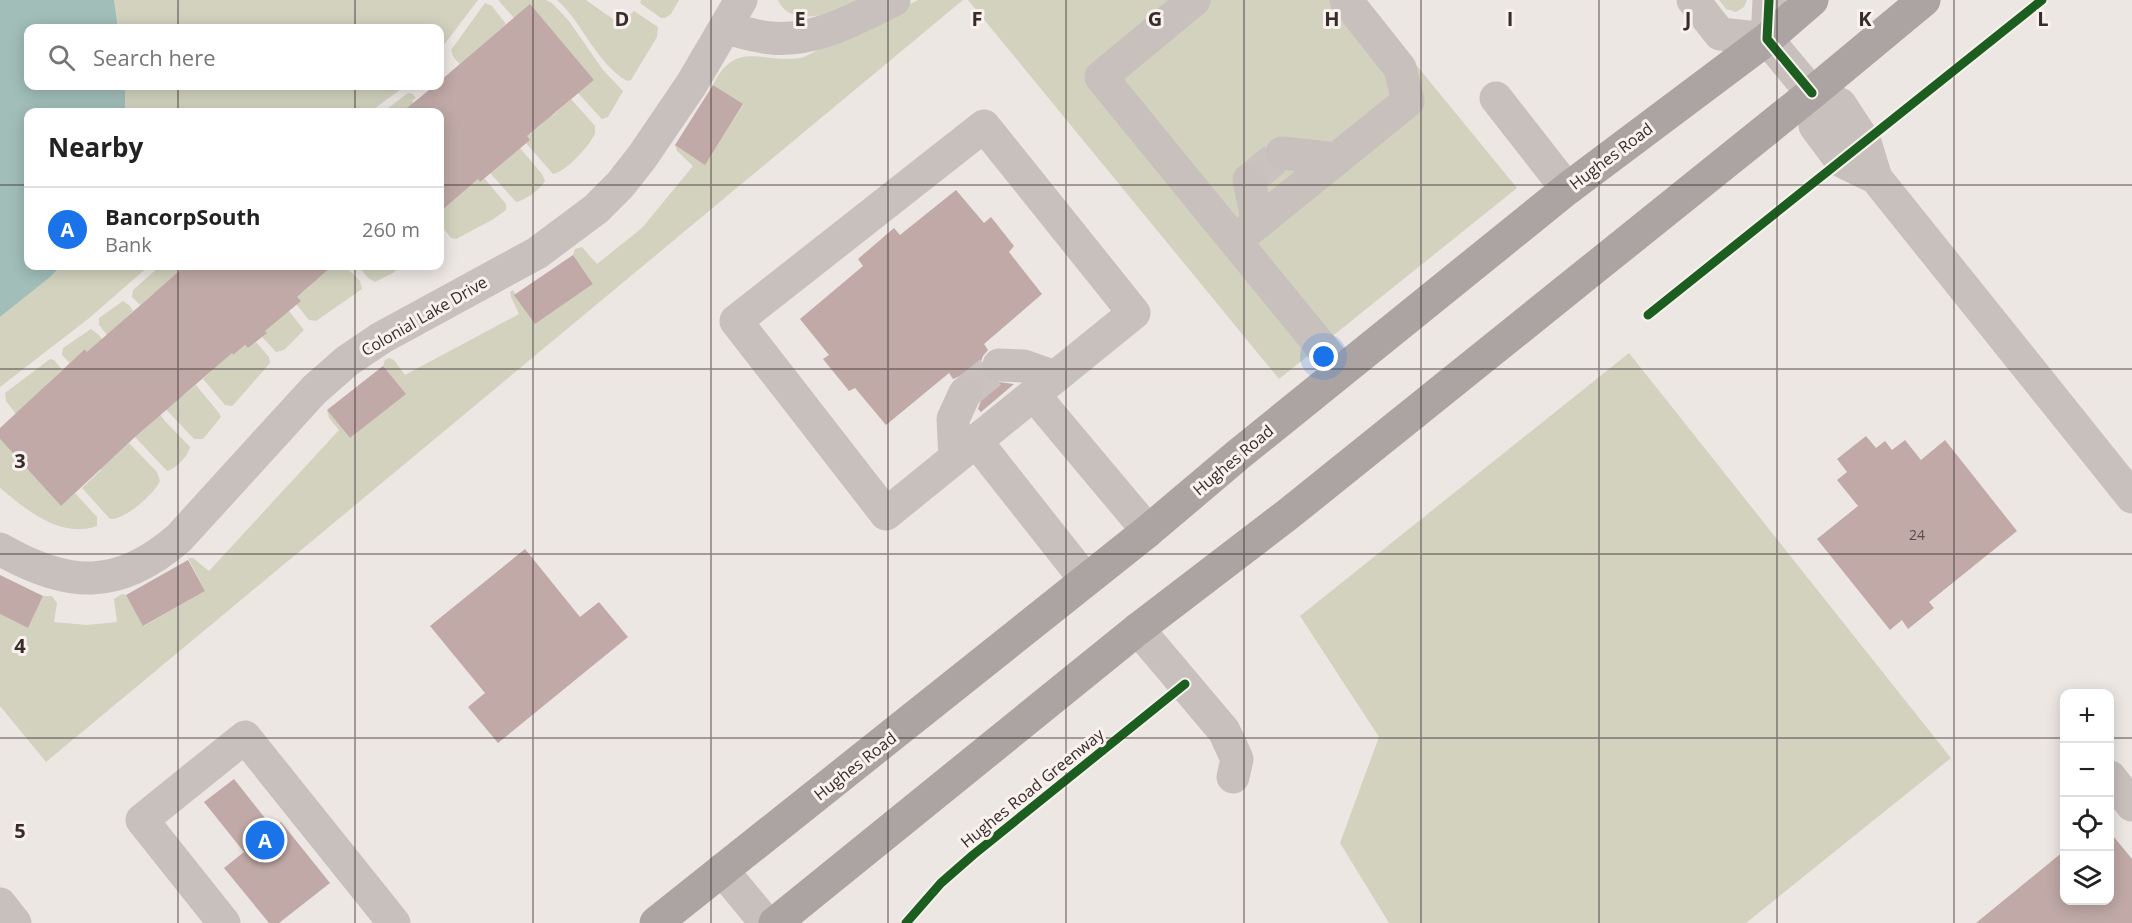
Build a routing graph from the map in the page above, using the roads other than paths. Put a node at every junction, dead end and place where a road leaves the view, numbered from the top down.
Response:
1 (741, 0) edge
2 (894, 0) edge
3 (1194, 0) edge
4 (1346, 0) edge
5 (1693, 0) edge
6 (1769, 0) edge
7 (1812, 0) edge
8 (1924, 0) edge
9 (726, 28) junction
10 (1767, 39) junction
11 (1812, 93) junction
12 (1496, 98) dead end
13 (1282, 153) dead end
14 (1336, 159) junction
15 (1249, 180) dead end
16 (1567, 189) junction
17 (1247, 232) junction
18 (999, 365) dead end
19 (1341, 371) junction
20 (1044, 386) junction
21 (965, 393) tunnel mouth
22 (965, 450) junction
23 (2132, 497) edge
24 (1148, 531) junction
25 (0, 549) edge
26 (1085, 579) junction
27 (1138, 629) junction
28 (1233, 777) dead end
29 (2114, 783) edge
30 (2132, 805) edge
31 (722, 870) junction
32 (0, 904) edge
33 (385, 920) edge
34 (15, 923) edge
35 (224, 923) edge
36 (656, 923) edge
37 (766, 923) edge
38 (775, 923) edge

1 - 9 street, Colonial Lake Drive
2 - 9 street
3 - 17 street
4 - 14 street
5 - 10 street
6 - 10 street
7 - 10 main road, Hughes Road
8 - 11 main road
9 - 25 street, Colonial Lake Drive
10 - 11 street
10 - 16 main road, Hughes Road
11 - 23 street
11 - 27 main road
12 - 16 street
13 - 14 street
14 - 17 street
15 - 17 street
16 - 19 main road, Hughes Road
17 - 19 street
18 - 20 street
19 - 24 main road, Hughes Road
20 - 22 street
20 - 22 street
20 - 24 street
21 - 22 street
22 - 26 street
24 - 26 main road, Hughes Road
26 - 31 main road, Hughes Road
27 - 28 street
27 - 38 main road
29 - 30 street
31 - 36 main road, Hughes Road
31 - 37 street
32 - 34 street
33 - 35 street

